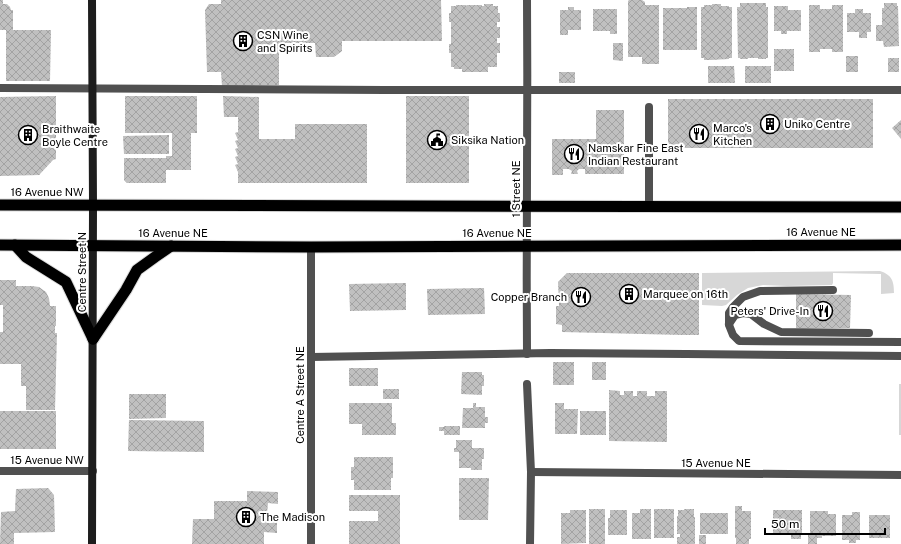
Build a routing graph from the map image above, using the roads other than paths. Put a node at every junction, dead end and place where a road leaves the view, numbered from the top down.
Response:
1 (92, 0) edge
2 (527, 0) edge
3 (0, 88) edge
4 (92, 88) junction
5 (528, 90) junction
6 (901, 90) edge
7 (649, 107) dead end
8 (0, 205) edge
9 (93, 205) junction
10 (527, 206) junction
11 (649, 206) junction
12 (901, 207) edge
13 (0, 245) edge
14 (15, 245) junction
15 (901, 245) edge
16 (93, 246) junction
17 (172, 246) junction
18 (527, 246) junction
19 (312, 247) junction
20 (833, 290) dead end
21 (729, 325) junction
22 (869, 333) dead end
23 (93, 339) junction
24 (901, 342) edge
25 (527, 354) junction
26 (901, 356) edge
27 (311, 358) junction
28 (527, 384) dead end
29 (0, 470) edge
30 (93, 471) junction
31 (531, 472) junction
32 (901, 475) edge
33 (92, 544) edge
34 (311, 544) edge
35 (530, 544) edge

1 - 4 main road, Centre Street N
2 - 5 street, 1 Street NE
3 - 4 street
4 - 5 street
4 - 9 main road, Centre Street N
5 - 6 street
5 - 10 street, 1 Street NE
7 - 11 street
8 - 9 highway, 16 Avenue NW
9 - 10 highway
9 - 16 main road, Centre Street N
10 - 11 highway
10 - 18 street, 1 Street NE
11 - 12 highway
13 - 14 highway
14 - 16 highway
14 - 23 highway
15 - 18 highway, 16 Avenue NE
16 - 17 highway, 16 Avenue NE
16 - 23 main road, Centre Street N
17 - 19 highway, 16 Avenue NE
17 - 23 highway
18 - 19 highway, 16 Avenue NE
18 - 25 street, 1 Street NE
19 - 27 street, Centre A Street NE
20 - 21 street
21 - 22 street
21 - 24 street
23 - 30 main road, Centre Street N
25 - 26 street
25 - 27 street
27 - 34 street, Centre A Street NE
28 - 31 street
29 - 30 street, 15 Avenue NW
30 - 33 main road, Centre Street N
31 - 32 street, 15 Avenue NE
31 - 35 street

